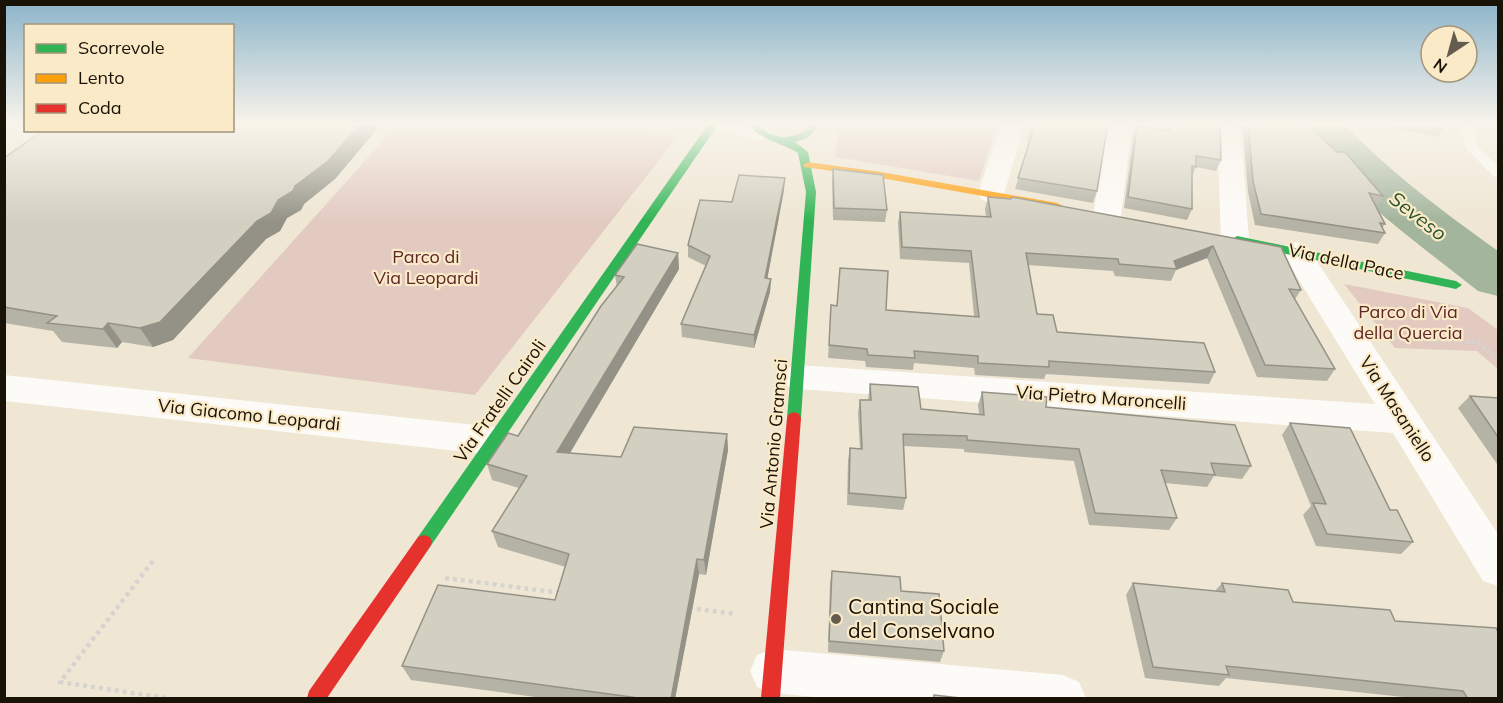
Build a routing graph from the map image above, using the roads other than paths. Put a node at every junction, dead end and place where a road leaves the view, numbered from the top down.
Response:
1 (690, 156) edge
2 (812, 156) edge
3 (1003, 156) edge
4 (1115, 156) edge
5 (1229, 156) edge
6 (1480, 156) edge
7 (816, 158) junction
8 (1498, 172) edge
9 (991, 194) junction
10 (1072, 209) edge
11 (1107, 216) edge
12 (1229, 239) joint
13 (1296, 251) junction
14 (1456, 285) dead end
15 (798, 377) junction
16 (4, 388) edge
17 (1404, 420) junction
18 (494, 441) junction
19 (1498, 567) edge
20 (772, 685) edge
21 (316, 699) edge
22 (1063, 699) edge

1 - 18 street, Via Fratelli Cairoli
2 - 7 street
3 - 9 street
4 - 11 street
5 - 12 street, Via della Pace
6 - 8 lane
7 - 9 street
7 - 15 street, Via Antonio Gramsci
9 - 10 street
12 - 13 street, Via della Pace
13 - 14 street, Via della Pace
13 - 17 street, Via Masaniello
15 - 17 street, Via Pietro Maroncelli
15 - 20 street, Via Antonio Gramsci
16 - 18 street, Via Giacomo Leopardi
17 - 19 street, Via Masaniello
18 - 21 street, Via Fratelli Cairoli
20 - 22 street

